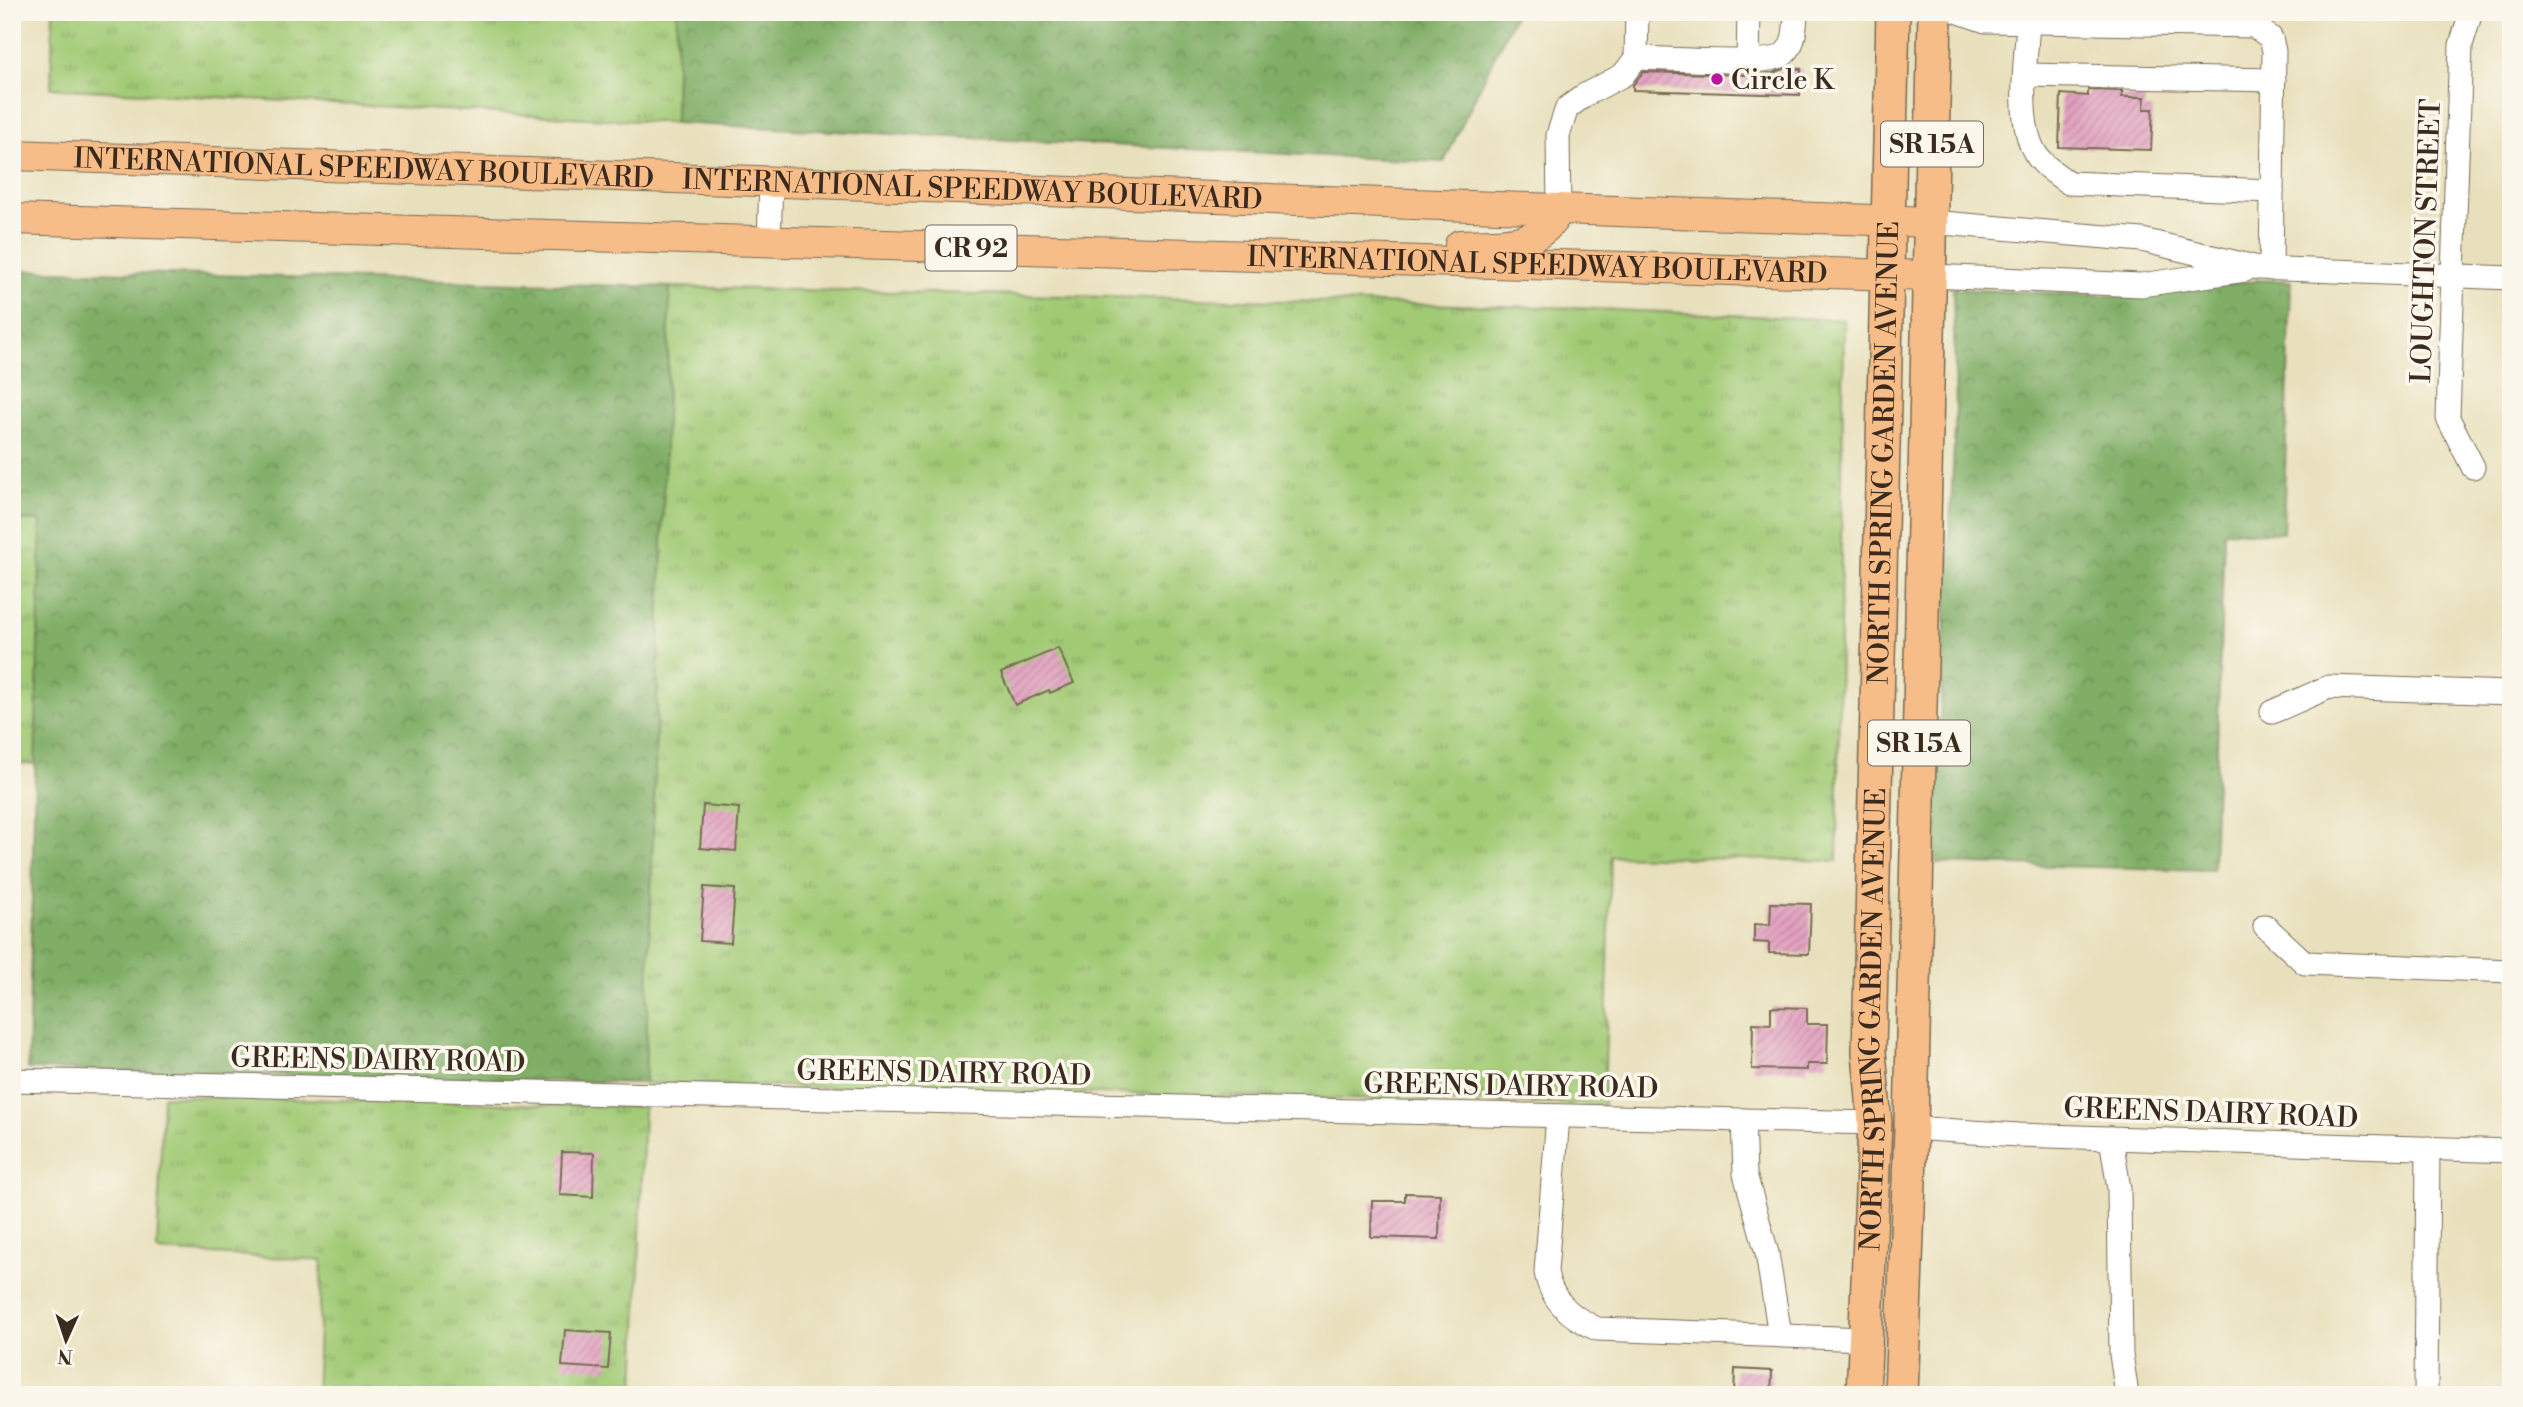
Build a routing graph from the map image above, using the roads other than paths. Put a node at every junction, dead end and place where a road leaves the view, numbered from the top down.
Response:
1 (1637, 12) edge
2 (1749, 12) edge
3 (1796, 12) edge
4 (1894, 12) edge
5 (1935, 12) edge
6 (1959, 12) edge
7 (2471, 12) edge
8 (2028, 23) junction
9 (1636, 58) junction
10 (1748, 61) junction
11 (2026, 75) junction
12 (2274, 80) junction
13 (12, 156) edge
14 (771, 182) junction
15 (2272, 191) junction
16 (1559, 209) junction
17 (12, 219) edge
18 (1889, 220) junction
19 (1931, 222) junction
20 (769, 242) junction
21 (1250, 256) junction
22 (2265, 268) junction
23 (1888, 275) junction
24 (1930, 276) junction
25 (2454, 276) junction
26 (2511, 278) edge
27 (2473, 467) dead end
28 (2511, 692) edge
29 (2272, 712) dead end
30 (2265, 926) dead end
31 (2511, 971) edge
32 (1869, 1052) junction
33 (12, 1080) edge
34 (1558, 1116) junction
35 (1743, 1120) junction
36 (1875, 1123) junction
37 (1911, 1128) junction
38 (2111, 1138) junction
39 (2428, 1148) junction
40 (2511, 1151) edge
41 (1908, 1210) junction
42 (1780, 1335) junction
43 (1866, 1339) junction
44 (1863, 1395) edge
45 (1901, 1395) edge
46 (2127, 1395) edge
47 (2426, 1395) edge

1 - 9 street
2 - 10 street
3 - 10 street
4 - 18 highway, NORTH SPRING GARDEN AVENUE / SR 15A
5 - 19 highway, NORTH SPRING GARDEN AVENUE / SR 15A
6 - 8 street
7 - 25 street, LOUGHTON STREET
8 - 11 street
8 - 12 street
9 - 10 street
9 - 16 street
11 - 12 street
11 - 15 street
12 - 15 street
13 - 14 main road, INTERNATIONAL SPEEDWAY BOULEVARD / CR 92
14 - 16 main road, INTERNATIONAL SPEEDWAY BOULEVARD / CR 92
14 - 20 street
15 - 22 street
16 - 18 main road, INTERNATIONAL SPEEDWAY BOULEVARD / CR 92
16 - 21 main road
17 - 20 main road, INTERNATIONAL SPEEDWAY BOULEVARD / CR 92
18 - 19 main road, INTERNATIONAL SPEEDWAY BOULEVARD / CR 92
18 - 23 highway, NORTH SPRING GARDEN AVENUE / SR 15A
19 - 22 street
19 - 24 highway, NORTH SPRING GARDEN AVENUE / SR 15A
20 - 21 main road, INTERNATIONAL SPEEDWAY BOULEVARD / CR 92
21 - 23 main road, INTERNATIONAL SPEEDWAY BOULEVARD / CR 92
22 - 24 street
22 - 25 street
23 - 24 main road, INTERNATIONAL SPEEDWAY BOULEVARD / CR 92
23 - 32 highway, NORTH SPRING GARDEN AVENUE / SR 15A
24 - 37 highway, NORTH SPRING GARDEN AVENUE / SR 15A
25 - 26 street
25 - 27 street, LOUGHTON STREET
28 - 29 street
30 - 31 street
32 - 36 highway, NORTH SPRING GARDEN AVENUE / SR 15A
32 - 37 highway
33 - 34 street, GREENS DAIRY ROAD
34 - 35 street, GREENS DAIRY ROAD
34 - 42 street
35 - 36 street, GREENS DAIRY ROAD
35 - 42 street
36 - 41 highway
36 - 43 highway, NORTH SPRING GARDEN AVENUE / SR 15A
37 - 38 street, GREENS DAIRY ROAD
37 - 41 highway, NORTH SPRING GARDEN AVENUE / SR 15A
38 - 39 street, GREENS DAIRY ROAD
38 - 46 street
39 - 40 street, GREENS DAIRY ROAD
39 - 47 street
41 - 45 highway, NORTH SPRING GARDEN AVENUE / SR 15A
42 - 43 street
43 - 44 highway, NORTH SPRING GARDEN AVENUE / SR 15A

